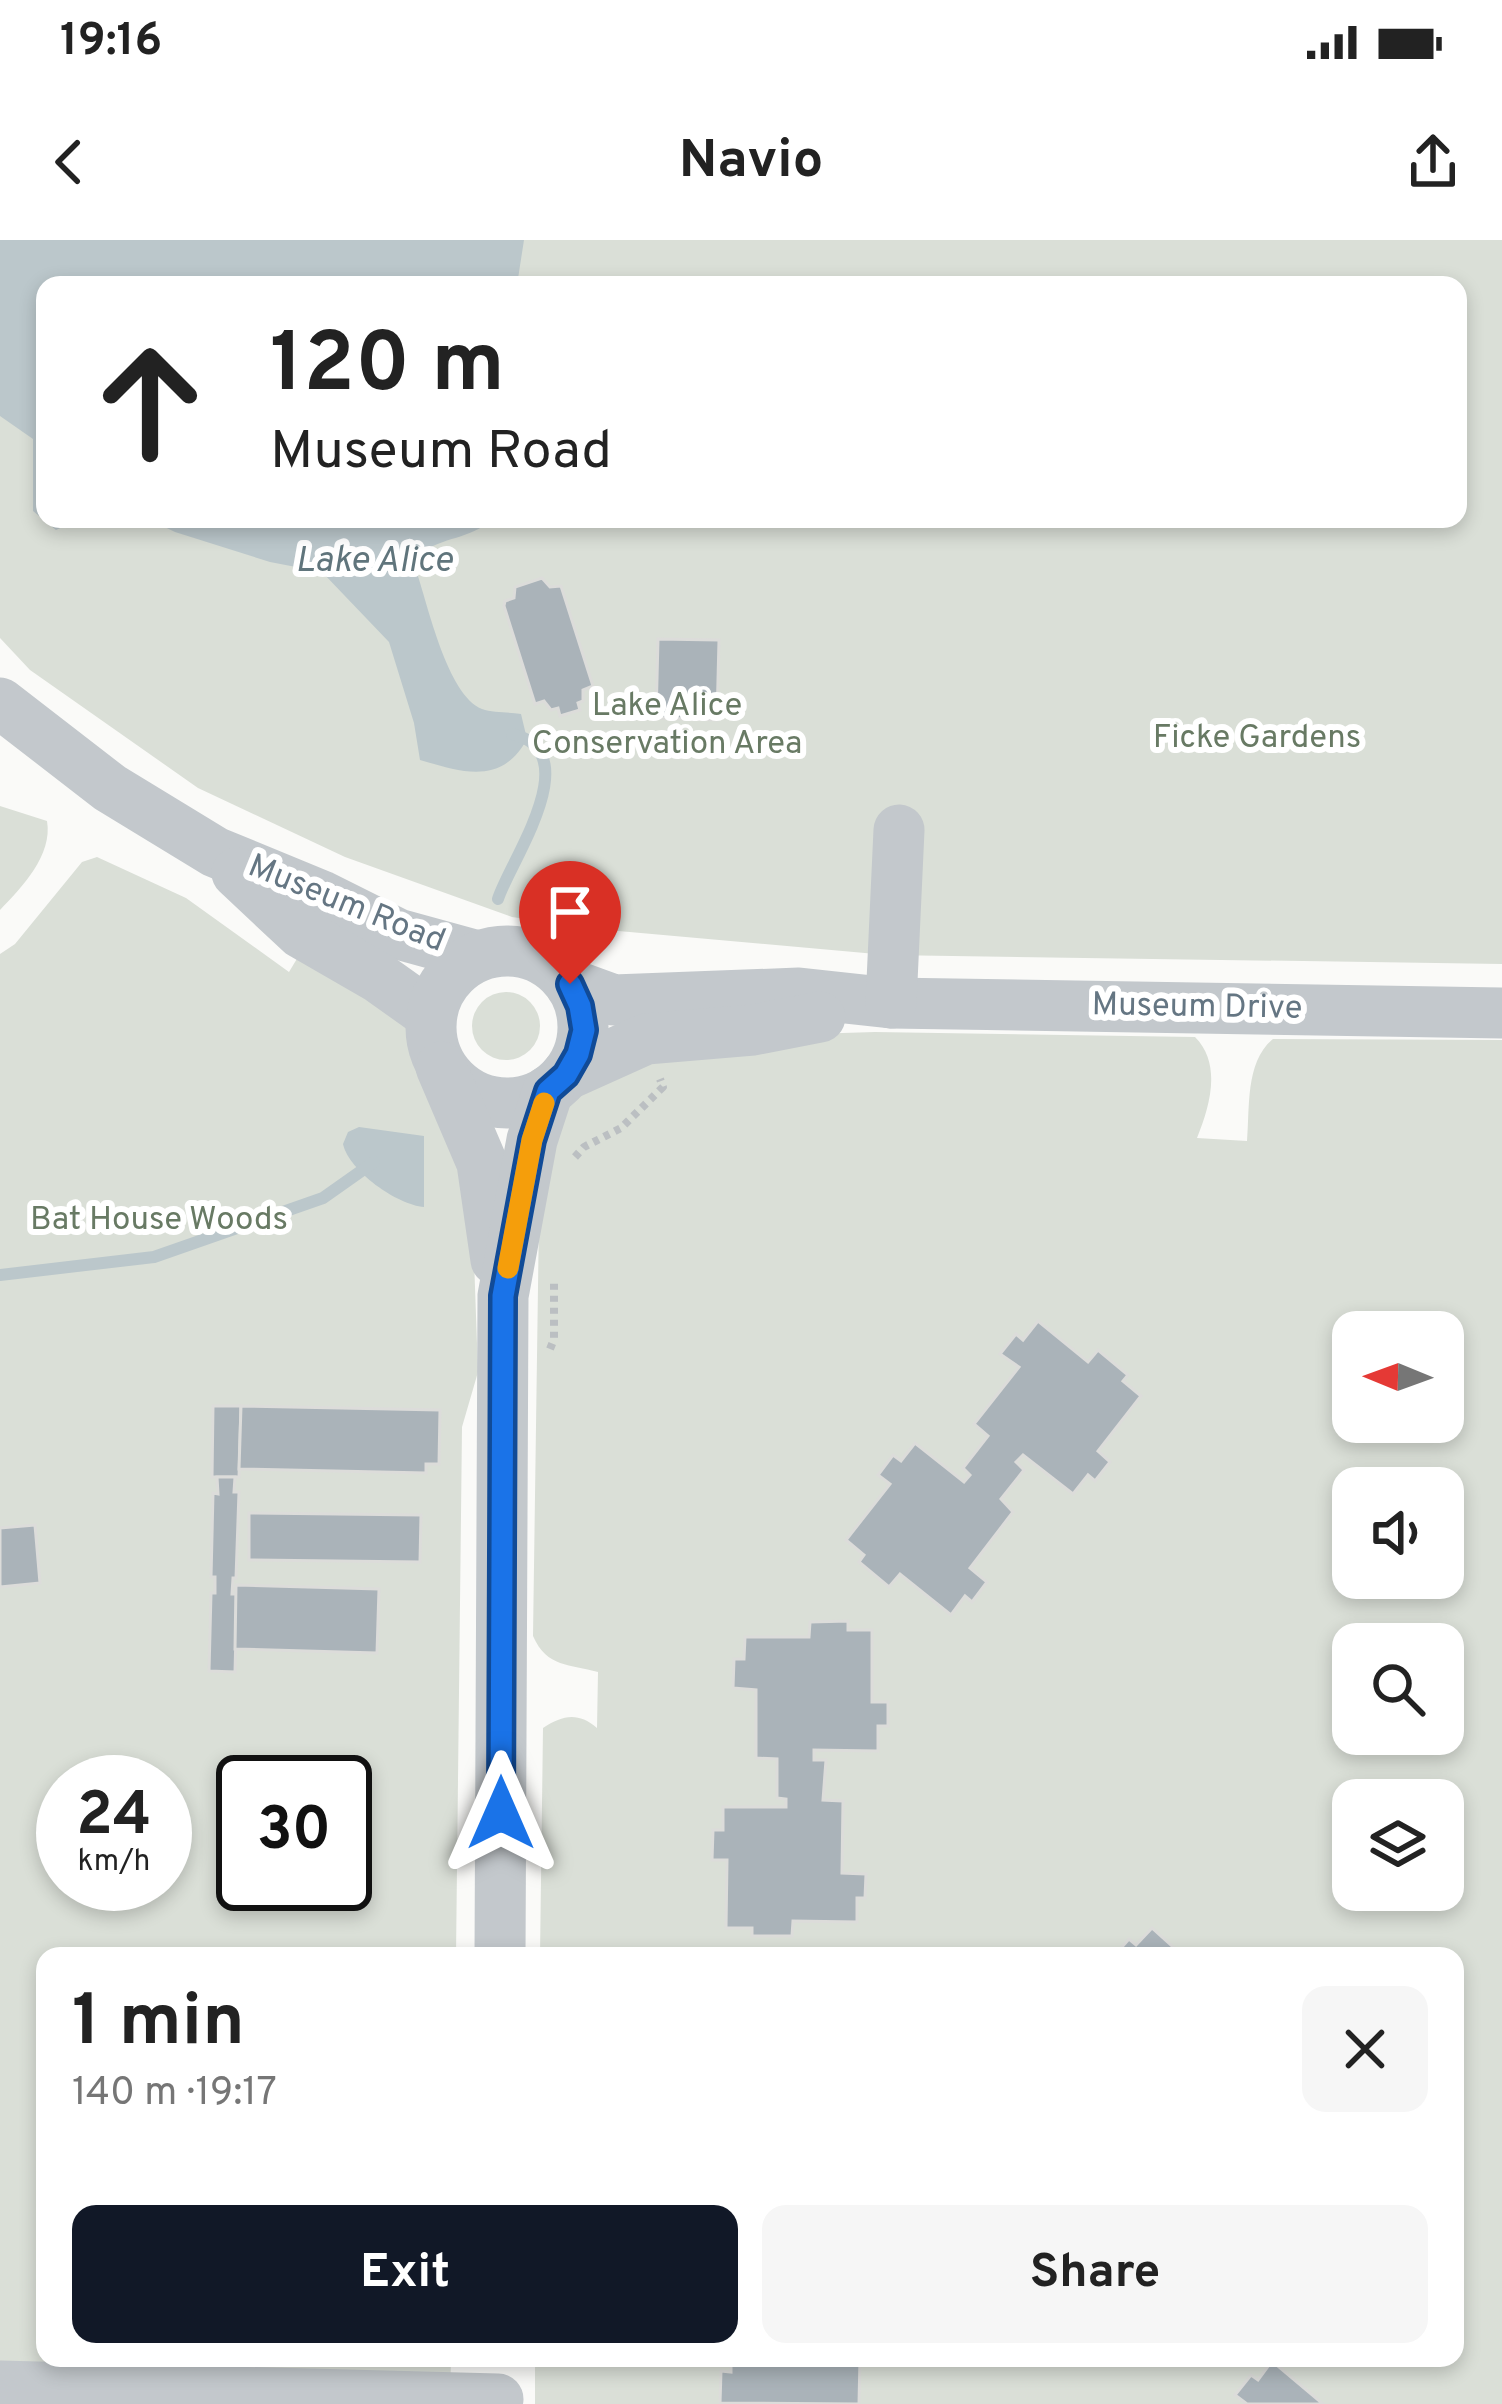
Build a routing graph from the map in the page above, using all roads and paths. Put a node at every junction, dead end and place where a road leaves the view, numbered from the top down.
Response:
1 (0, 703) edge
2 (899, 830) dead end
3 (215, 852) junction
4 (478, 956) junction
5 (570, 984) junction
6 (891, 1003) junction
7 (1502, 1013) edge
8 (431, 1015) junction
9 (441, 1066) junction
10 (656, 1071) dead end
11 (557, 1083) junction
12 (563, 1170) dead end
13 (503, 1296) junction
14 (500, 1947) edge
15 (0, 2386) edge
16 (498, 2387) edge

1 - 3 street, Museum Road
2 - 6 street
3 - 4 street, Museum Road
3 - 8 street, Museum Road
4 - 5 street, Museum Road
4 - 8 street, Museum Road
5 - 6 street, Museum Drive
5 - 11 street
6 - 7 street, Museum Drive
6 - 11 street, Museum Drive
8 - 9 street
9 - 11 street
9 - 13 street
10 - 12 path
11 - 13 street
13 - 14 street
15 - 16 street

